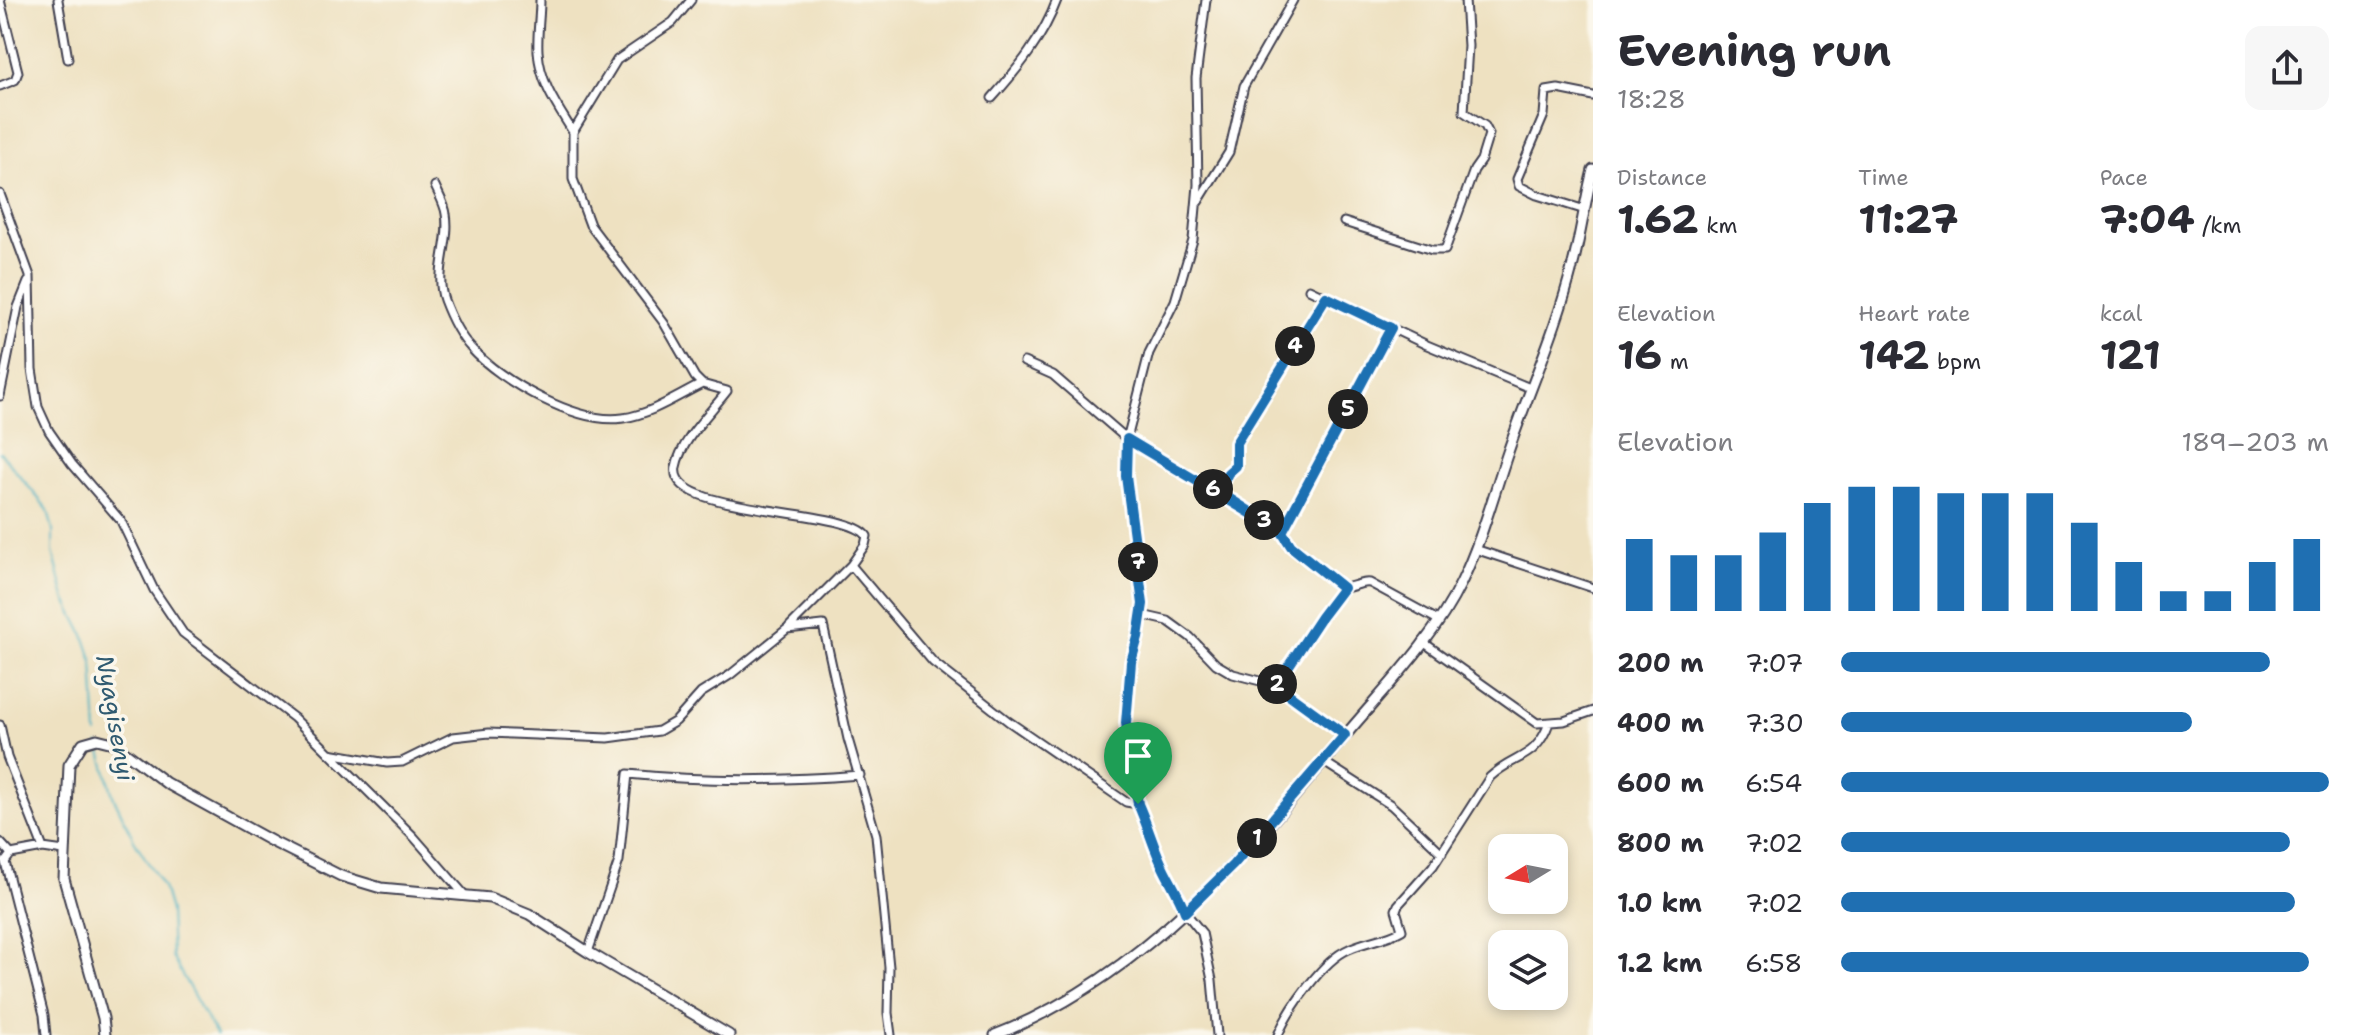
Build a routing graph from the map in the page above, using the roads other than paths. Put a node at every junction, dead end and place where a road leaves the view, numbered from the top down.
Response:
1 (0, 0) edge
2 (58, 0) edge
3 (540, 0) edge
4 (691, 0) edge
5 (1057, 0) edge
6 (1206, 0) edge
7 (1293, 0) edge
8 (1465, 0) edge
9 (68, 59) dead end
10 (0, 86) edge
11 (1593, 96) edge
12 (992, 98) dead end
13 (573, 132) junction
14 (1593, 170) edge
15 (435, 186) dead end
16 (0, 194) edge
17 (1197, 204) junction
18 (1582, 209) junction
19 (1344, 222) dead end
20 (30, 276) junction
21 (1309, 289) dead end
22 (1326, 297) junction
23 (1391, 328) junction
24 (1024, 362) dead end
25 (702, 384) junction
26 (1530, 388) junction
27 (0, 396) edge
28 (1127, 439) junction
29 (1219, 492) junction
30 (1282, 532) junction
31 (1475, 549) junction
32 (851, 565) junction
33 (1343, 588) junction
34 (1593, 588) edge
35 (1142, 615) junction
36 (1438, 620) junction
37 (787, 629) junction
38 (1423, 642) junction
39 (1276, 685) junction
40 (1593, 711) edge
41 (1549, 723) junction
42 (0, 725) edge
43 (1345, 735) junction
44 (329, 753) junction
45 (1324, 762) junction
46 (860, 775) junction
47 (1138, 804) junction
48 (0, 842) edge
49 (43, 848) junction
50 (64, 851) junction
51 (1442, 853) junction
52 (11, 854) junction
53 (463, 893) junction
54 (1185, 912) junction
55 (588, 952) junction
56 (46, 1035) edge
57 (105, 1035) edge
58 (729, 1035) edge
59 (891, 1035) edge
60 (995, 1035) edge
61 (1217, 1035) edge
62 (1278, 1035) edge

1 - 10 street
2 - 9 street
3 - 13 street
4 - 13 street
5 - 12 street
6 - 17 street
7 - 17 street
8 - 19 street
11 - 18 street
13 - 25 street
14 - 18 main road
15 - 25 street
16 - 20 street
17 - 28 street
18 - 26 main road
20 - 27 street
20 - 44 street
21 - 22 street
22 - 23 street
22 - 29 street
23 - 26 street
23 - 30 street
24 - 28 street
25 - 32 street
26 - 31 main road
28 - 29 street
28 - 35 street
29 - 30 street
30 - 33 street
31 - 34 street
31 - 36 main road
32 - 37 street
32 - 47 street
33 - 36 street
33 - 39 street
35 - 39 street
35 - 47 street
36 - 38 main road
37 - 44 street
37 - 46 street
38 - 41 street
38 - 43 main road
39 - 43 street
40 - 41 street
41 - 51 street
42 - 49 street
43 - 45 main road
44 - 53 street
45 - 51 street
45 - 54 main road
46 - 55 street
46 - 59 street
47 - 54 street
48 - 52 street
49 - 50 street
49 - 52 street
50 - 53 main road
50 - 57 main road
51 - 62 street
52 - 56 street
53 - 55 main road
54 - 60 main road
54 - 61 street
55 - 58 main road

